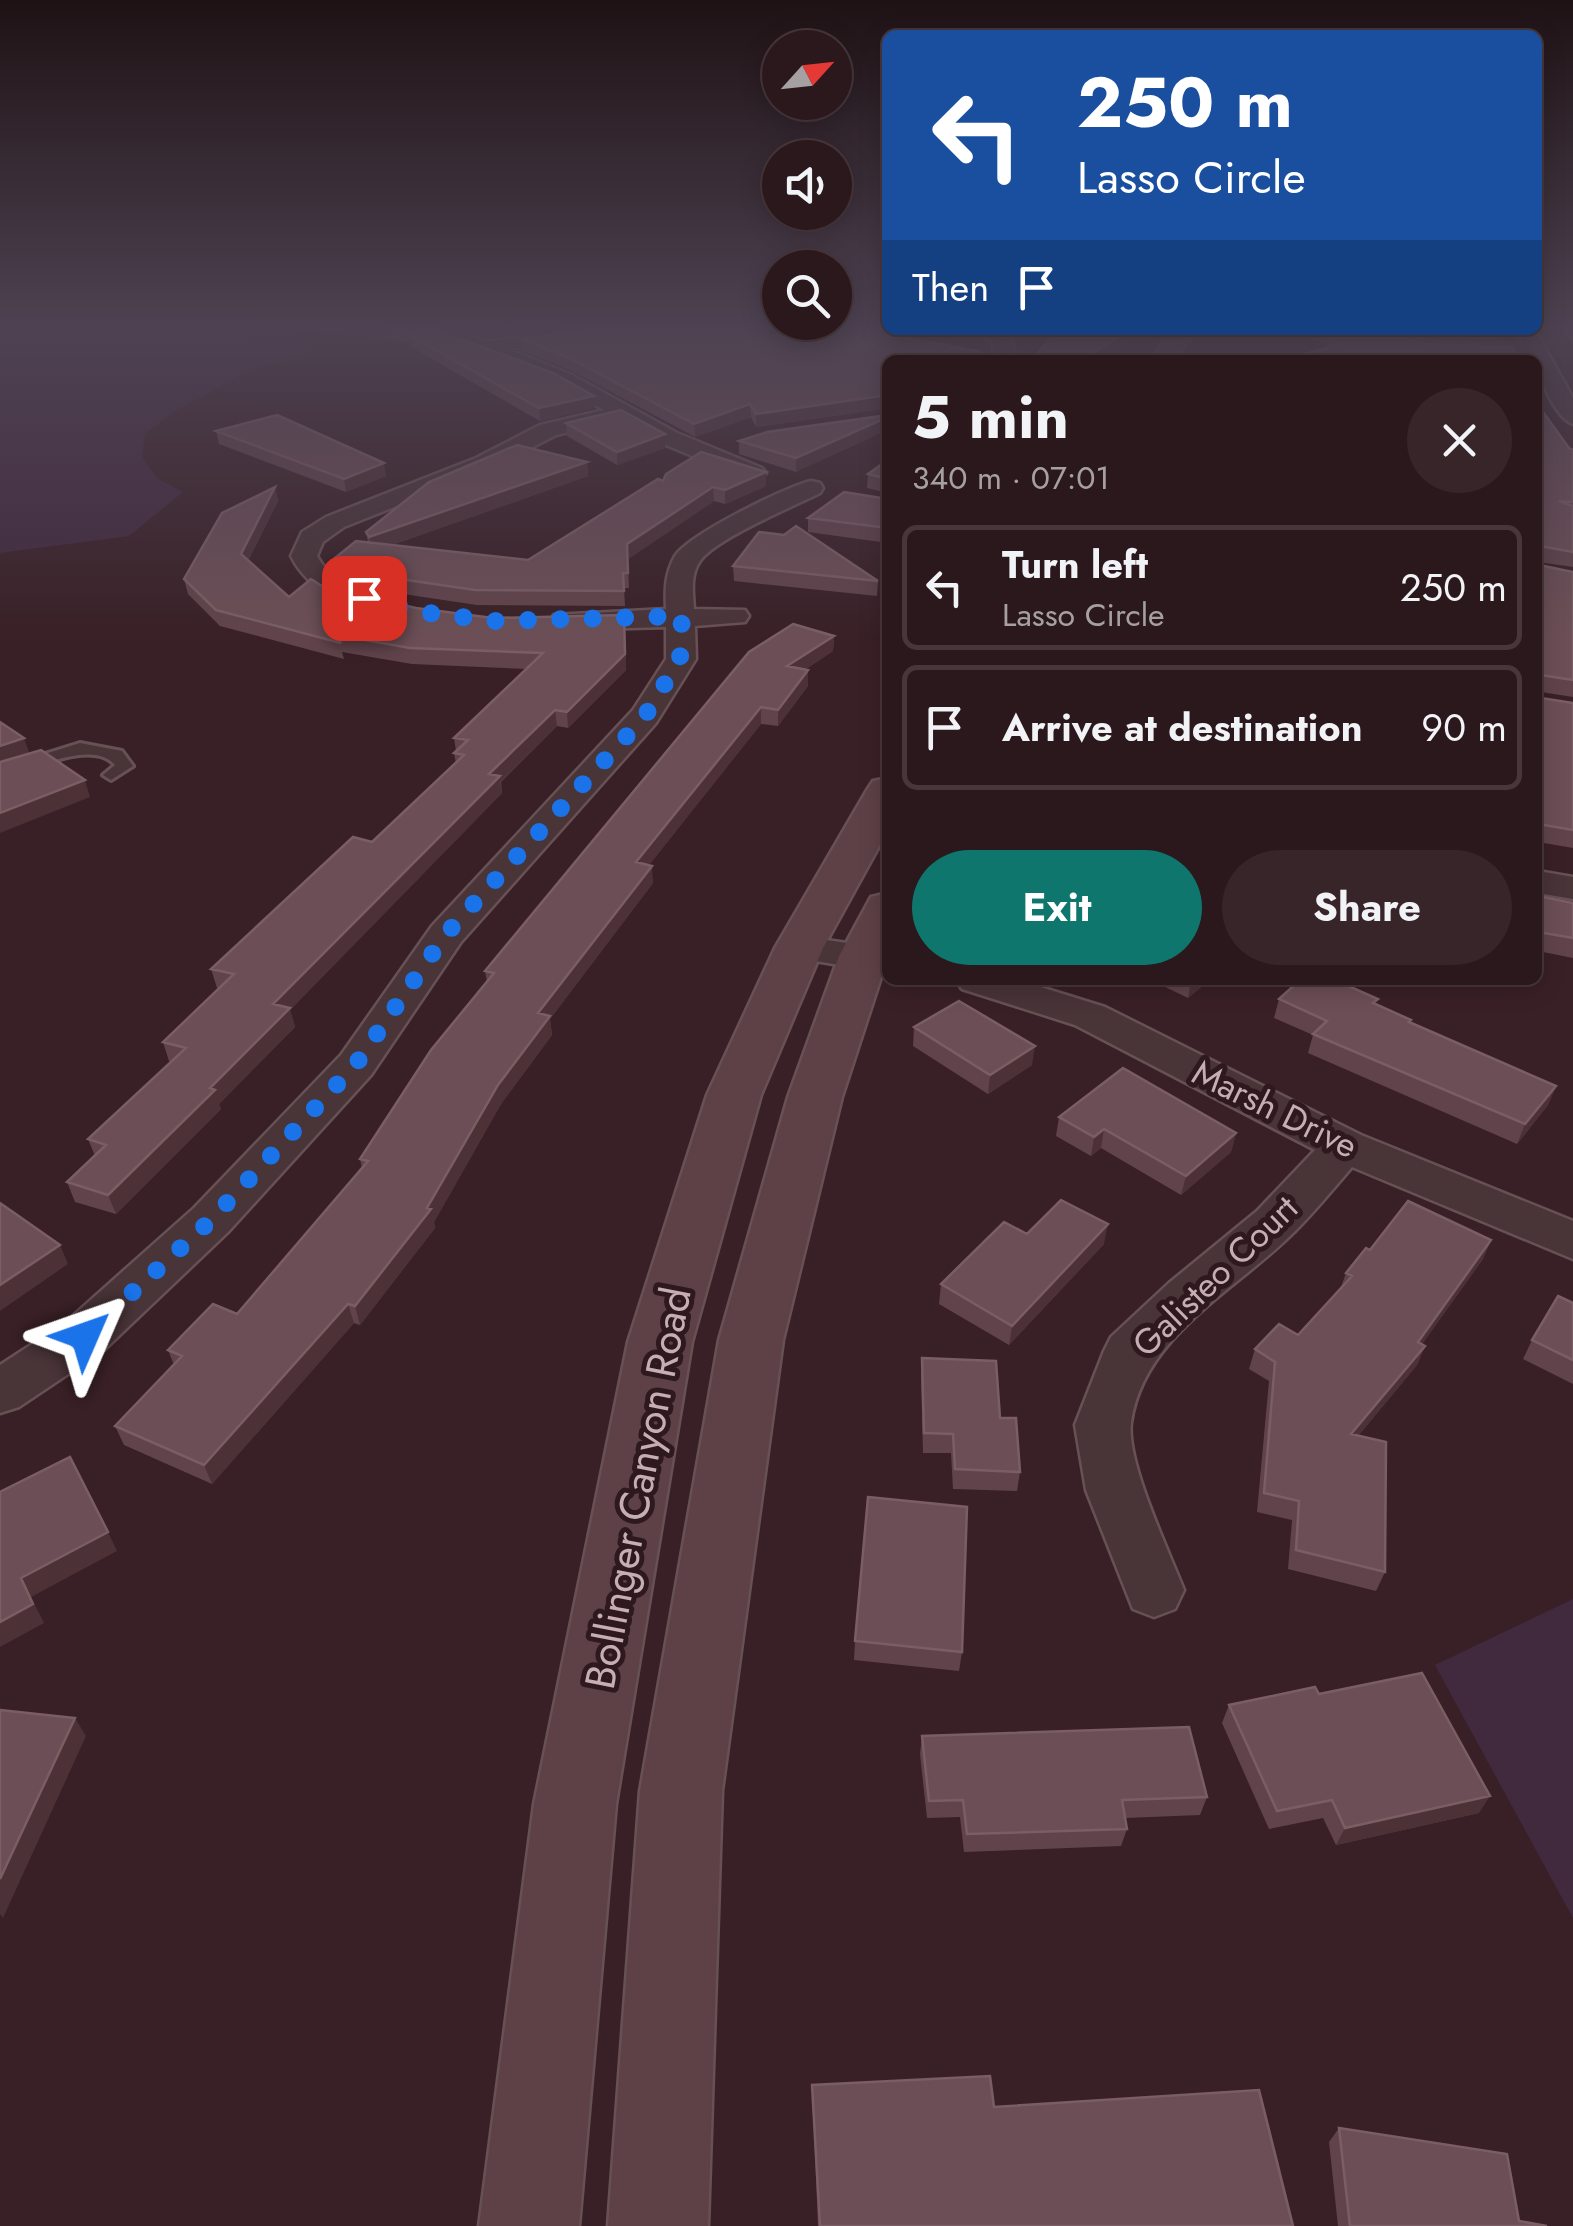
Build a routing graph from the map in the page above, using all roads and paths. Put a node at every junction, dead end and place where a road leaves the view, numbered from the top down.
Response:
1 (546, 431) edge
2 (660, 431) edge
3 (748, 440) edge
4 (701, 454) junction
5 (420, 612) edge
6 (682, 616) junction
7 (735, 616) dead end
8 (531, 621) edge
9 (0, 774) edge
10 (111, 776) dead end
11 (882, 822) edge
12 (1542, 883) edge
13 (1573, 888) edge
14 (859, 943) edge
15 (992, 985) edge
16 (1345, 1146) junction
17 (1573, 1240) edge
18 (0, 1392) edge
19 (1154, 1590) dead end
20 (529, 2226) edge
21 (658, 2226) edge

1 - 5 street
2 - 4 street
3 - 4 street
4 - 6 street
6 - 7 street
6 - 8 street
6 - 18 street
9 - 10 lane
11 - 14 main road, Bollinger Canyon Road
12 - 13 street
14 - 20 main road, Bollinger Canyon Road
14 - 21 main road, Bollinger Canyon Road
15 - 16 street, Marsh Drive
16 - 17 street, Marsh Drive
16 - 19 street, Galisteo Court

